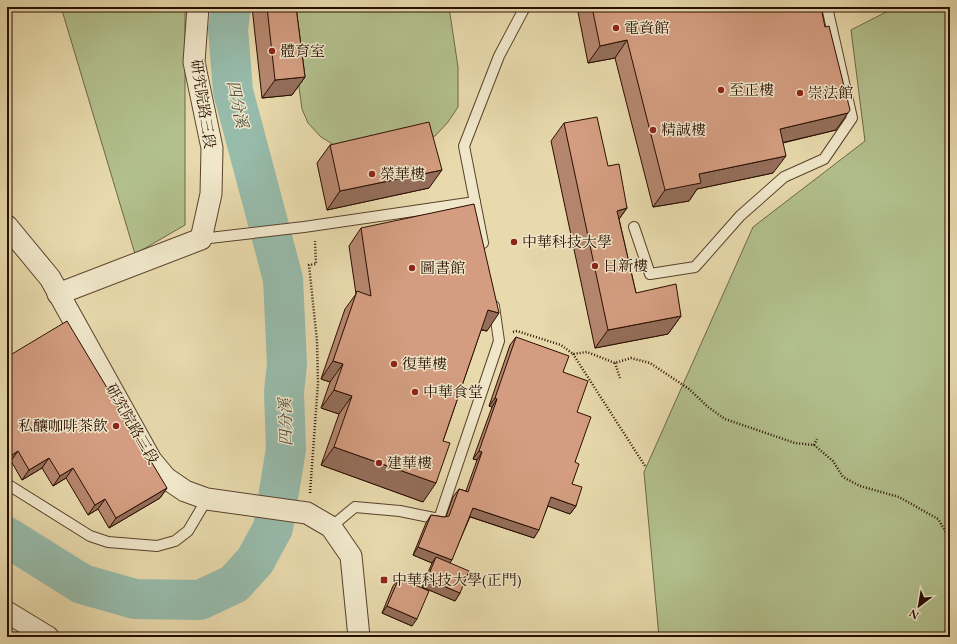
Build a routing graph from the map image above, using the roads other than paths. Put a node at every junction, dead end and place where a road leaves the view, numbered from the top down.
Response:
1 (198, 7) edge
2 (524, 7) edge
3 (827, 7) edge
4 (476, 202) junction
5 (7, 226) edge
6 (634, 227) dead end
7 (201, 239) junction
8 (484, 250) edge
9 (58, 294) junction
10 (492, 296) edge
11 (7, 484) edge
12 (207, 499) junction
13 (331, 527) junction
14 (7, 612) edge
15 (48, 637) edge
16 (359, 637) edge

1 - 7 street, 研究院路三段
2 - 4 lane
3 - 6 lane
4 - 7 lane
4 - 8 lane
5 - 9 street, 研究院路三段
7 - 9 street
9 - 12 street, 研究院路三段
10 - 13 lane
11 - 12 lane
12 - 13 street, 研究院路三段
13 - 16 street
14 - 15 street

